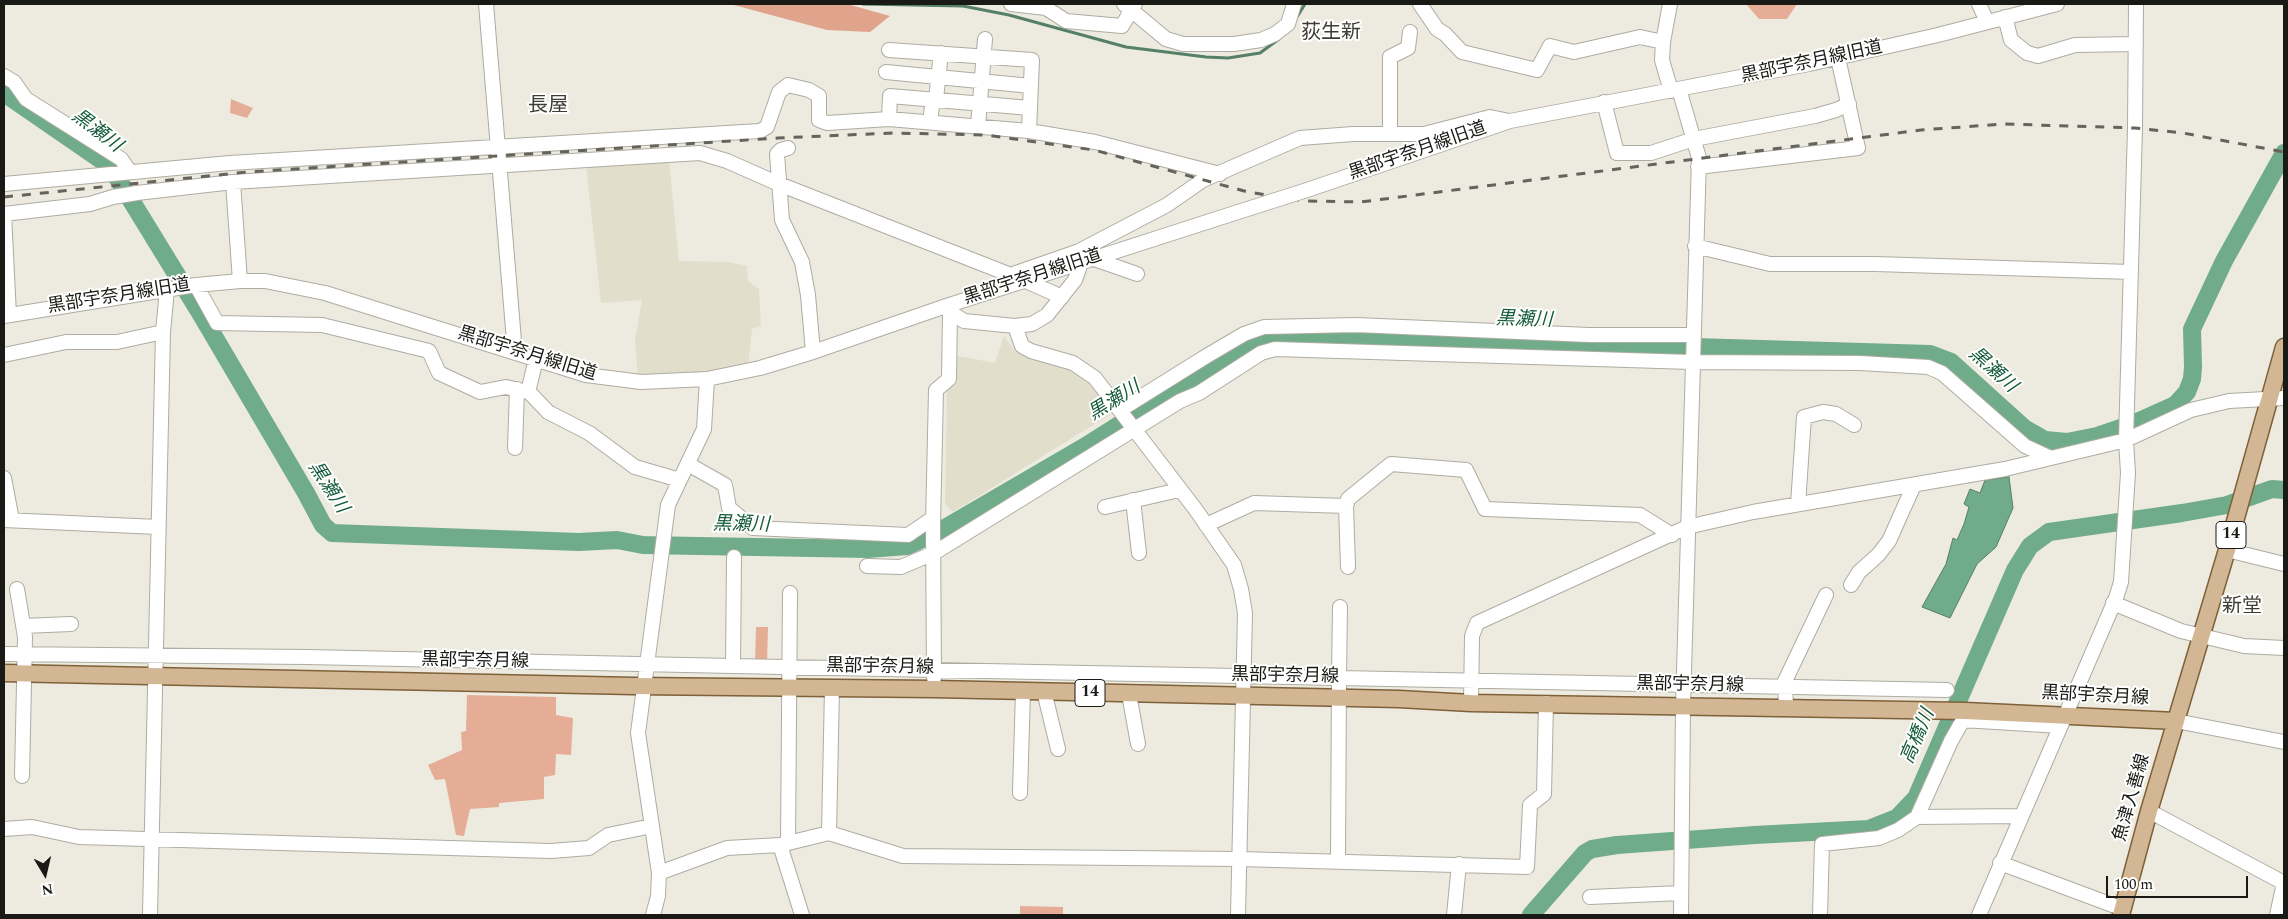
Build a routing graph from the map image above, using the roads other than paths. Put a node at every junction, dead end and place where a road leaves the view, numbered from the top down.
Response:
1 (486, 4) edge
2 (1011, 4) edge
3 (1294, 4) edge
4 (1420, 4) edge
5 (1670, 4) edge
6 (1979, 4) edge
7 (2057, 4) edge
8 (2136, 4) edge
9 (1130, 6) edge
10 (2005, 17) junction
11 (1988, 22) junction
12 (1410, 32) dead end
13 (985, 39) dead end
14 (1663, 42) junction
15 (2136, 44) junction
16 (889, 50) dead end
17 (941, 53) junction
18 (984, 56) junction
19 (1838, 58) junction
20 (886, 72) dead end
21 (4, 76) edge
22 (939, 76) junction
23 (982, 81) junction
24 (1031, 86) junction
25 (1675, 90) junction
26 (936, 99) junction
27 (1604, 102) junction
28 (980, 104) junction
29 (1849, 104) junction
30 (1030, 108) junction
31 (888, 119) junction
32 (1510, 121) junction
33 (930, 122) junction
34 (978, 126) junction
35 (1029, 131) junction
36 (1390, 134) junction
37 (1694, 139) junction
38 (498, 148) junction
39 (788, 148) dead end
40 (500, 167) junction
41 (1698, 167) junction
42 (127, 172) junction
43 (1220, 174) junction
44 (233, 182) junction
45 (4, 184) edge
46 (779, 184) junction
47 (1696, 246) junction
48 (1087, 261) junction
49 (2131, 272) junction
50 (1137, 274) dead end
51 (1010, 275) junction
52 (240, 281) junction
53 (1026, 281) junction
54 (196, 285) junction
55 (167, 289) junction
56 (1062, 297) junction
57 (948, 309) junction
58 (7, 316) edge
59 (1015, 326) junction
60 (163, 332) junction
61 (1692, 333) junction
62 (2284, 348) edge
63 (813, 352) junction
64 (515, 353) junction
65 (4, 355) edge
66 (536, 359) junction
67 (1691, 361) junction
68 (707, 380) junction
69 (522, 390) junction
70 (2277, 398) edge
71 (1121, 411) junction
72 (1854, 425) dead end
73 (1134, 428) junction
74 (2126, 436) junction
75 (515, 448) dead end
76 (2051, 458) junction
77 (688, 464) junction
78 (4, 478) edge
79 (680, 480) junction
80 (1914, 485) junction
81 (1179, 490) junction
82 (1132, 500) junction
83 (1798, 504) junction
84 (1346, 506) junction
85 (1105, 507) dead end
86 (8, 520) edge
87 (933, 521) junction
88 (1206, 525) junction
89 (158, 527) junction
90 (1687, 527) junction
91 (1672, 535) junction
92 (934, 549) junction
93 (2227, 550) junction
94 (1139, 553) dead end
95 (734, 556) dead end
96 (2284, 564) edge
97 (867, 566) dead end
98 (1348, 567) dead end
99 (1851, 585) dead end
100 (17, 589) dead end
101 (790, 593) dead end
102 (1826, 595) dead end
103 (2113, 603) junction
104 (1340, 607) dead end
105 (71, 624) dead end
106 (23, 626) junction
107 (2202, 636) junction
108 (2284, 648) edge
109 (4, 654) edge
110 (25, 654) junction
111 (155, 657) junction
112 (646, 665) junction
113 (734, 666) junction
114 (789, 667) junction
115 (934, 671) junction
116 (4, 673) edge
117 (26, 673) junction
118 (155, 675) junction
119 (1243, 677) junction
120 (1339, 678) junction
121 (1472, 682) junction
122 (1683, 684) junction
123 (643, 686) junction
124 (789, 687) junction
125 (1785, 687) junction
126 (832, 688) junction
127 (934, 689) junction
128 (1947, 690) dead end
129 (1023, 691) junction
130 (1044, 692) junction
131 (1129, 694) junction
132 (1242, 697) junction
133 (1340, 698) junction
134 (1471, 703) junction
135 (1546, 703) junction
136 (1682, 706) junction
137 (1786, 708) junction
138 (2063, 720) junction
139 (2176, 721) junction
140 (2284, 742) edge
141 (1138, 744) dead end
142 (1058, 749) dead end
143 (22, 776) dead end
144 (1020, 792) dead end
145 (2149, 811) junction
146 (1917, 816) junction
147 (2020, 816) junction
148 (652, 826) junction
149 (4, 829) edge
150 (829, 833) junction
151 (151, 838) junction
152 (784, 844) junction
153 (1239, 858) junction
154 (1338, 861) junction
155 (2000, 863) junction
156 (1459, 864) junction
157 (659, 873) junction
158 (2284, 883) edge
159 (1681, 893) junction
160 (1590, 897) dead end
161 (2122, 912) edge
162 (150, 915) edge
163 (653, 915) edge
164 (802, 915) edge
165 (1238, 915) edge
166 (1454, 915) edge
167 (1681, 915) edge
168 (1820, 915) edge
169 (1979, 915) edge
170 (2277, 915) edge

1 - 38 street
2 - 9 street
3 - 9 street
4 - 14 street
5 - 14 street
6 - 11 street
7 - 10 street, 黒部宇奈月線旧道
8 - 15 street
10 - 11 street, 黒部宇奈月線旧道
10 - 15 street
11 - 19 street, 黒部宇奈月線旧道
12 - 36 street
13 - 18 street
14 - 25 street
15 - 49 street
16 - 17 street
17 - 18 street
17 - 22 street
18 - 23 street
18 - 24 street
19 - 25 street, 黒部宇奈月線旧道
19 - 29 street
20 - 22 street
21 - 42 street
22 - 23 street
22 - 26 street
23 - 24 street
23 - 28 street
24 - 30 street
25 - 27 street, 黒部宇奈月線旧道
25 - 37 street
26 - 28 street
26 - 31 street
26 - 33 street
27 - 32 street, 黒部宇奈月線旧道
27 - 37 street
28 - 30 street
28 - 34 street
29 - 37 street
29 - 41 street
30 - 35 street
31 - 33 street
31 - 38 street
32 - 36 street
32 - 48 street, 黒部宇奈月線旧道, bridge
33 - 34 street
34 - 35 street
35 - 43 street
36 - 43 street
37 - 41 street
38 - 40 street
38 - 42 street
39 - 46 street
40 - 44 street
40 - 46 street
40 - 64 street
41 - 47 street
42 - 45 street
43 - 51 street
44 - 52 street
44 - 58 street
46 - 51 street
46 - 63 street
47 - 49 street
47 - 61 street
48 - 50 street
48 - 53 street, 黒部宇奈月線旧道
48 - 56 street
49 - 74 street
51 - 53 street
52 - 54 street, 黒部宇奈月線旧道
52 - 64 street, 黒部宇奈月線旧道
53 - 56 street
53 - 57 street, 黒部宇奈月線旧道
54 - 55 street, 黒部宇奈月線旧道
54 - 69 street
55 - 58 street, 黒部宇奈月線旧道
55 - 60 street
56 - 59 street
57 - 59 street
57 - 63 street, 黒部宇奈月線旧道
57 - 87 street
59 - 71 street
60 - 65 street
60 - 89 street
61 - 67 street
61 - 71 street
62 - 70 main road, 14
63 - 68 street, 黒部宇奈月線旧道
64 - 66 street, 黒部宇奈月線旧道
66 - 68 street, 黒部宇奈月線旧道
66 - 69 street
67 - 73 street
67 - 76 street
67 - 90 street
68 - 77 street
69 - 75 street
69 - 79 street
70 - 74 street
70 - 93 main road, 14
71 - 73 street
72 - 83 street
73 - 81 street
73 - 92 street
74 - 76 street
74 - 103 street
76 - 80 street
77 - 79 street
77 - 87 street
78 - 86 street
79 - 112 street
80 - 83 street
80 - 99 street
81 - 82 street
81 - 88 street
82 - 85 street
82 - 94 street
83 - 90 street
84 - 88 street
84 - 91 street
84 - 98 street
86 - 89 street
87 - 92 street
88 - 119 street
89 - 111 street
90 - 91 street
90 - 122 street
91 - 121 street
92 - 97 street
92 - 115 street
93 - 96 street
93 - 107 main road, 14
95 - 113 street
100 - 106 street
101 - 114 street
102 - 125 street
103 - 107 street
103 - 138 street
104 - 120 street
105 - 106 street
106 - 110 street
107 - 108 street
107 - 139 main road, 14
109 - 110 street
110 - 111 street
110 - 117 street
111 - 112 street
111 - 118 street
112 - 113 street
112 - 123 street
113 - 114 street
114 - 115 street
114 - 124 street
115 - 119 street
115 - 127 street
116 - 117 main road, 黒部宇奈月線 / 14
117 - 118 main road, 黒部宇奈月線 / 14
117 - 143 street
118 - 123 main road, 黒部宇奈月線 / 14
118 - 151 street
119 - 120 street
119 - 132 street
120 - 121 street
120 - 133 street
121 - 122 street
121 - 134 street
122 - 125 street
122 - 136 street
123 - 124 main road, 黒部宇奈月線 / 14
123 - 148 street
124 - 126 main road, 黒部宇奈月線 / 14
124 - 152 street
125 - 128 street
125 - 137 street
126 - 127 main road, 黒部宇奈月線 / 14
126 - 150 street
127 - 129 main road, 黒部宇奈月線 / 14
129 - 130 main road, 黒部宇奈月線 / 14
129 - 144 street
130 - 131 main road, 黒部宇奈月線 / 14
130 - 142 street
131 - 132 main road, 黒部宇奈月線 / 14
131 - 141 street
132 - 133 main road, 黒部宇奈月線 / 14
132 - 153 street
133 - 134 main road, 黒部宇奈月線 / 14
133 - 154 street
134 - 135 main road, 黒部宇奈月線 / 14
135 - 136 main road, 黒部宇奈月線 / 14
135 - 156 street
136 - 137 main road, 黒部宇奈月線 / 14
136 - 159 street
137 - 138 main road, 黒部宇奈月線 / 14
138 - 139 main road, 黒部宇奈月線 / 14
138 - 146 street
138 - 147 street
139 - 140 street
139 - 145 main road, 魚津入善線
145 - 158 street
145 - 161 main road, 魚津入善線
146 - 147 street
146 - 168 street
147 - 155 street
148 - 151 street
148 - 157 street
149 - 151 street
150 - 152 street
150 - 153 street
151 - 162 street
152 - 157 street
152 - 164 street
153 - 154 street
153 - 165 street
154 - 156 street
155 - 161 street
155 - 169 street
156 - 166 street
157 - 163 street
158 - 170 street
159 - 160 street
159 - 167 street

